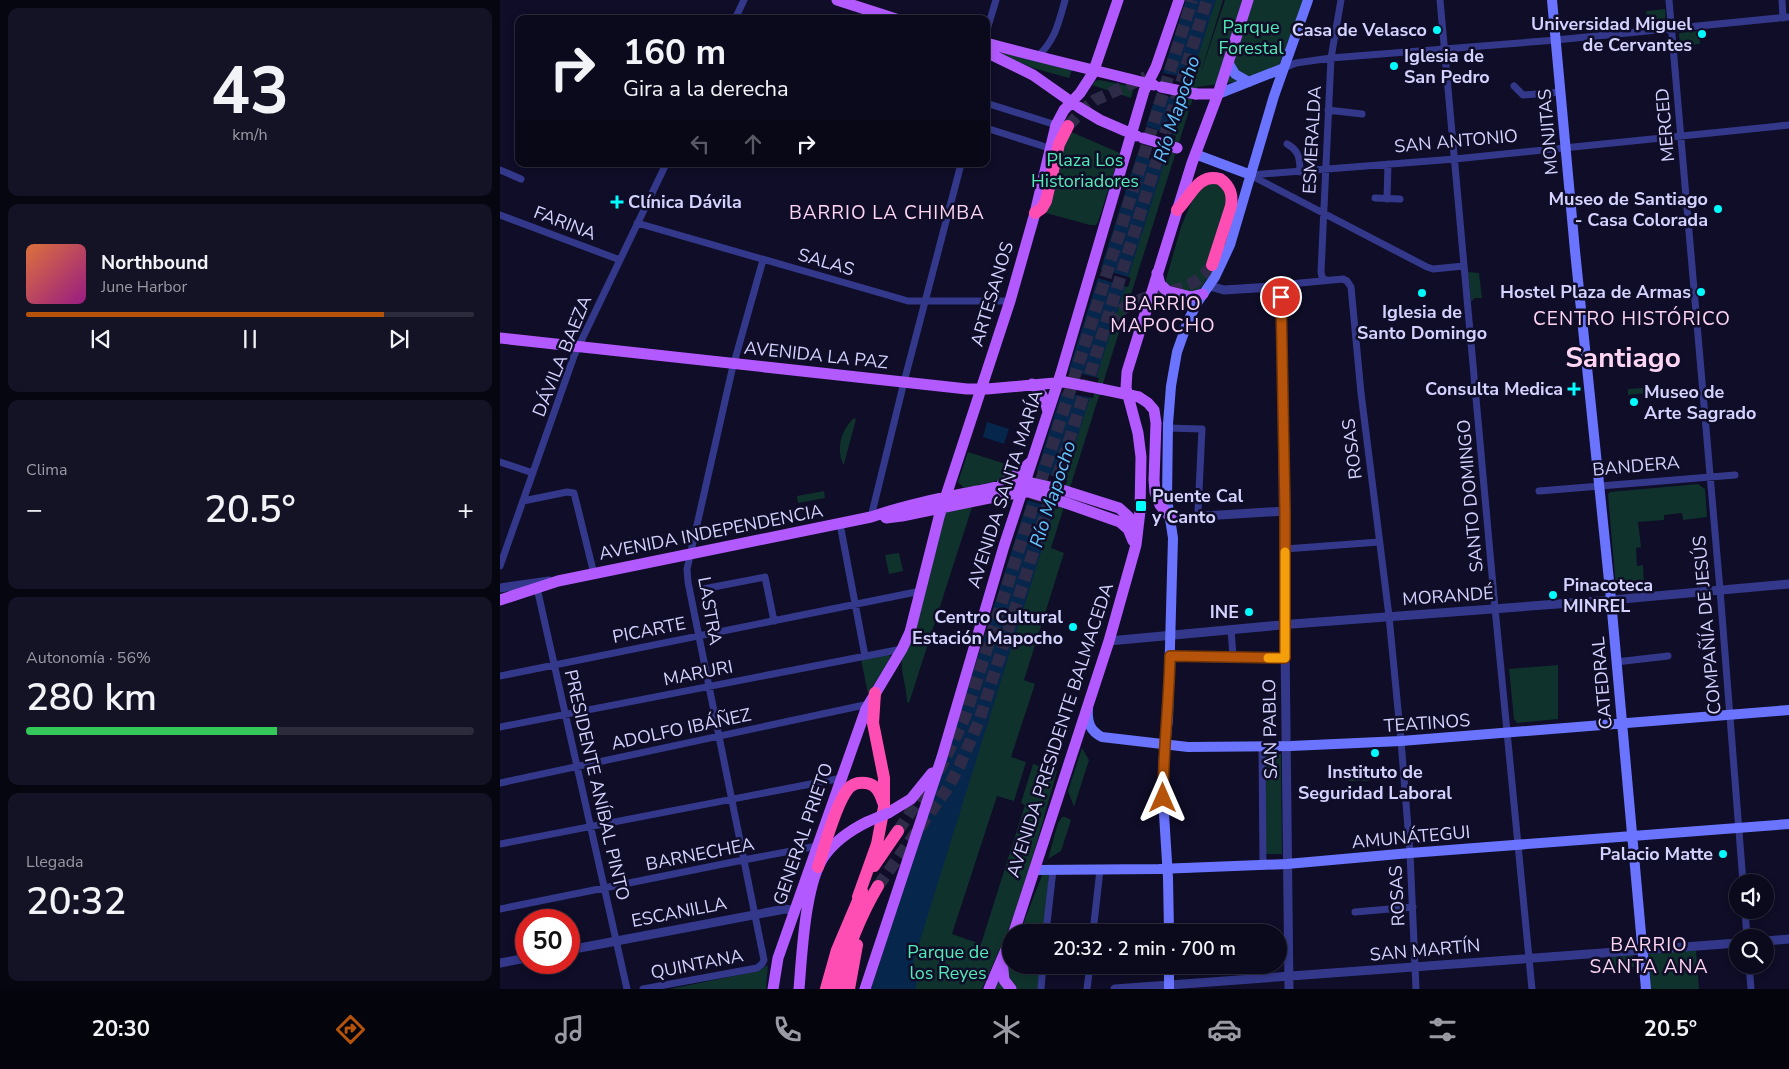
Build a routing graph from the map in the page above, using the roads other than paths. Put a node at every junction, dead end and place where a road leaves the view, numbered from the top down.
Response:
1 (744, 0) edge
2 (996, 0) edge
3 (1065, 0) edge
4 (1118, 0) edge
5 (1179, 0) edge
6 (1248, 0) edge
7 (1308, 0) edge
8 (1341, 0) edge
9 (1440, 0) edge
10 (1552, 0) edge
11 (1669, 0) edge
12 (1782, 0) edge
13 (842, 1) edge
14 (737, 15) edge
15 (884, 15) edge
16 (1786, 17) edge
17 (990, 20) edge
18 (1672, 29) junction
19 (1556, 40) junction
20 (990, 44) edge
21 (1444, 48) junction
22 (990, 54) edge
23 (1036, 57) junction
24 (1331, 58) junction
25 (1228, 62) junction
26 (1284, 68) junction
27 (1094, 70) junction
28 (1254, 79) junction
29 (1148, 84) junction
30 (1514, 86) dead end
31 (1561, 92) junction
32 (1218, 94) junction
33 (1274, 96) junction
34 (1071, 102) junction
35 (990, 104) edge
36 (1328, 110) junction
37 (1362, 114) dead end
38 (1789, 125) edge
39 (1062, 126) junction
40 (990, 129) edge
41 (1137, 136) junction
42 (1681, 136) junction
43 (1287, 144) dead end
44 (1049, 148) junction
45 (1566, 148) junction
46 (1195, 154) junction
47 (1455, 159) junction
48 (1388, 164) junction
49 (665, 167) edge
50 (960, 167) edge
51 (1324, 170) junction
52 (501, 172) edge
53 (1300, 172) junction
54 (1251, 175) junction
55 (521, 179) dead end
56 (1375, 198) dead end
57 (1387, 199) junction
58 (1400, 200) dead end
59 (1177, 210) junction
60 (1323, 212) junction
61 (1035, 214) junction
62 (500, 215) edge
63 (638, 223) junction
64 (620, 260) junction
65 (762, 260) junction
66 (1212, 265) tunnel mouth
67 (1464, 266) junction
68 (1157, 273) junction
69 (1326, 280) junction
70 (1277, 289) junction
71 (1206, 290) junction
72 (925, 301) junction
73 (1010, 301) junction
74 (500, 338) edge
75 (578, 347) junction
76 (734, 364) junction
77 (1700, 364) joint
78 (1588, 374) joint
79 (1062, 381) junction
80 (904, 382) junction
81 (1032, 384) junction
82 (981, 389) junction
83 (1127, 394) junction
84 (1048, 412) junction
85 (1168, 428) junction
86 (1032, 460) junction
87 (500, 462) edge
88 (533, 473) junction
89 (1735, 475) dead end
90 (1710, 477) junction
91 (1599, 487) junction
92 (994, 488) junction
93 (1027, 488) junction
94 (1539, 491) dead end
95 (1067, 497) junction
96 (523, 501) junction
97 (944, 502) junction
98 (1198, 511) dead end
99 (1285, 511) junction
100 (871, 518) junction
101 (1171, 518) junction
102 (840, 524) junction
103 (1137, 537) junction
104 (1379, 542) junction
105 (1285, 549) junction
106 (1134, 552) junction
107 (689, 554) junction
108 (500, 566) edge
109 (594, 574) junction
110 (558, 581) junction
111 (1789, 584) edge
112 (500, 588) edge
113 (537, 588) junction
114 (703, 589) dead end
115 (921, 590) junction
116 (1720, 590) junction
117 (500, 600) edge
118 (1610, 600) junction
119 (855, 604) junction
120 (1495, 608) junction
121 (1389, 616) junction
122 (774, 621) junction
123 (1285, 625) junction
124 (1231, 629) junction
125 (699, 635) junction
126 (1171, 635) junction
127 (1110, 641) junction
128 (902, 649) junction
129 (865, 656) junction
130 (1170, 656) junction
131 (1668, 656) dead end
132 (1233, 657) junction
133 (1285, 658) junction
134 (1616, 662) junction
135 (554, 664) junction
136 (500, 676) edge
137 (709, 686) junction
138 (872, 698) junction
139 (1088, 708) junction
140 (1789, 710) edge
141 (565, 714) junction
142 (1729, 716) junction
143 (1622, 724) junction
144 (500, 727) edge
145 (1167, 728) junction
146 (1508, 733) junction
147 (719, 736) junction
148 (1128, 740) junction
149 (1401, 741) junction
150 (1165, 744) junction
151 (1286, 746) junction
152 (1262, 747) junction
153 (942, 757) junction
154 (577, 767) junction
155 (842, 778) junction
156 (500, 783) edge
157 (732, 800) junction
158 (886, 810) junction
159 (1789, 824) edge
160 (590, 827) junction
161 (1738, 828) junction
162 (898, 831) tunnel mouth
163 (1631, 836) junction
164 (500, 844) edge
165 (1519, 845) junction
166 (817, 846) junction
167 (1410, 853) junction
168 (744, 860) junction
169 (1288, 864) junction
170 (1263, 865) junction
171 (818, 867) junction
172 (1168, 869) junction
173 (1035, 870) junction
174 (1053, 870) junction
175 (1100, 870) junction
176 (1742, 874) edge
177 (878, 886) tunnel mouth
178 (604, 888) junction
179 (858, 897) junction
180 (1412, 907) junction
181 (866, 909) junction
182 (500, 910) edge
183 (794, 912) junction
184 (1355, 912) dead end
185 (755, 914) junction
186 (806, 921) junction
187 (1017, 924) edge
188 (1047, 924) edge
189 (1094, 924) edge
190 (1169, 924) edge
191 (1789, 939) edge
192 (616, 940) junction
193 (1774, 940) edge
194 (1729, 944) edge
195 (580, 948) edge
196 (1642, 950) junction
197 (1529, 957) junction
198 (1002, 958) edge
199 (515, 960) edge
200 (500, 963) edge
201 (832, 964) junction
202 (1416, 967) junction
203 (756, 968) joint
204 (1003, 974) edge
205 (1042, 974) edge
206 (1089, 974) edge
207 (1169, 974) edge
208 (1750, 974) edge
209 (1289, 977) junction
210 (1169, 988) edge
211 (627, 989) edge
212 (643, 989) edge
213 (773, 989) edge
214 (799, 989) edge
215 (821, 989) edge
216 (826, 989) edge
217 (837, 989) edge
218 (849, 989) edge
219 (866, 989) edge
220 (989, 989) edge
221 (1011, 989) edge
222 (1040, 989) edge
223 (1087, 989) edge
224 (1115, 989) edge
225 (1289, 989) edge
226 (1416, 989) edge
227 (1532, 989) edge
228 (1646, 989) edge
229 (1751, 989) edge

1 - 14 street
2 - 17 street
3 - 23 street
4 - 27 main road, ARTESANOS
5 - 29 main road, AVENIDA SANTA MARÍA
6 - 25 main road, AVENIDA PRESIDENTE BALMACEDA
7 - 26 main road
8 - 24 street, ESMERALDA
9 - 21 street, SANTO DOMINGO
10 - 19 main road, MONJITAS
11 - 18 street, MERCED
12 - 16 street
13 - 15 main road
16 - 18 street
18 - 19 street
18 - 42 street, MERCED
19 - 21 street
19 - 31 main road, MONJITAS
20 - 23 main road
21 - 24 street
21 - 47 street, SANTO DOMINGO
22 - 34 main road, SAN ANTONIO
23 - 27 main road
24 - 26 street
24 - 36 street, ESMERALDA
25 - 28 main road
25 - 32 main road, AVENIDA PRESIDENTE BALMACEDA
26 - 28 main road
26 - 33 main road
27 - 29 main road
27 - 34 main road, ARTESANOS
28 - 32 main road
28 - 33 main road
29 - 32 main road, bridge
29 - 41 main road, AVENIDA SANTA MARÍA
30 - 31 street
31 - 45 main road, MONJITAS
32 - 46 main road, AVENIDA PRESIDENTE BALMACEDA
33 - 54 main road
34 - 39 main road, ARTESANOS
34 - 41 main road, SAN ANTONIO
35 - 39 street
36 - 37 street
36 - 51 street, ESMERALDA
38 - 42 street, SAN ANTONIO
39 - 44 main road, ARTESANOS
39 - 61 highway
40 - 44 street
41 - 46 main road, SAN ANTONIO, bridge
41 - 79 main road, AVENIDA SANTA MARÍA
42 - 45 street, SAN ANTONIO
42 - 77 street, MERCED
43 - 53 street
44 - 61 main road, ARTESANOS
45 - 47 street, SAN ANTONIO
45 - 78 main road, MONJITAS
46 - 54 main road, SAN ANTONIO
46 - 59 main road, AVENIDA PRESIDENTE BALMACEDA
47 - 48 street, SAN ANTONIO
47 - 67 street, SANTO DOMINGO
48 - 51 street, SAN ANTONIO
48 - 57 street
49 - 63 street, DÁVILA BAEZA
50 - 72 street
51 - 53 street, SAN ANTONIO
51 - 60 street, ESMERALDA
52 - 55 street
53 - 54 street, SAN ANTONIO
54 - 60 street
54 - 71 main road
56 - 57 street
57 - 58 street
59 - 66 highway
59 - 68 main road, AVENIDA PRESIDENTE BALMACEDA
60 - 67 street
60 - 69 street, ESMERALDA
61 - 73 main road, ARTESANOS
62 - 64 street, FARINA
63 - 64 street, DÁVILA BAEZA
63 - 65 street, SALAS
64 - 75 street, DÁVILA BAEZA
65 - 72 street, SALAS
65 - 76 street, LASTRA
67 - 120 street, SANTO DOMINGO
68 - 71 main road
68 - 83 main road, AVENIDA PRESIDENTE BALMACEDA
69 - 70 street
69 - 104 street, ROSAS
70 - 71 street
70 - 99 street, SAN PABLO
71 - 85 main road
72 - 73 street, SALAS
72 - 80 street
73 - 82 main road, ARTESANOS
74 - 75 main road, AVENIDA LA PAZ
75 - 76 main road, AVENIDA LA PAZ
75 - 88 street, DÁVILA BAEZA
76 - 80 main road, AVENIDA LA PAZ
76 - 107 street, LASTRA
77 - 90 street, COMPAÑÍA DE JESÚS
78 - 91 main road, CATEDRAL
79 - 81 main road, AVENIDA LA PAZ
79 - 83 main road, AVENIDA LA PAZ, bridge
79 - 84 main road, AVENIDA SANTA MARÍA
80 - 82 main road, AVENIDA LA PAZ
80 - 100 street
81 - 82 main road, AVENIDA LA PAZ
81 - 84 main road
82 - 97 main road, ARTESANOS
83 - 101 main road, AVENIDA LA PAZ
83 - 103 main road, AVENIDA PRESIDENTE BALMACEDA
84 - 86 main road, AVENIDA SANTA MARÍA
85 - 98 street
85 - 101 main road
86 - 92 main road
86 - 93 main road, AVENIDA SANTA MARÍA
87 - 88 street
88 - 96 street, DÁVILA BAEZA
89 - 90 street, BANDERA
90 - 91 street, BANDERA
90 - 116 street, COMPAÑÍA DE JESÚS
91 - 94 street, BANDERA
91 - 118 main road, CATEDRAL
92 - 93 main road, AVENIDA INDEPENDENCIA
92 - 97 main road, AVENIDA INDEPENDENCIA
93 - 95 main road, AVENIDA INDEPENDENCIA, bridge
93 - 97 main road, AVENIDA INDEPENDENCIA
93 - 153 main road, AVENIDA SANTA MARÍA
95 - 103 main road
95 - 106 main road
96 - 108 street, DÁVILA BAEZA
96 - 109 street
97 - 100 main road, AVENIDA INDEPENDENCIA
97 - 115 main road, ARTESANOS
99 - 101 street
99 - 105 street, SAN PABLO
100 - 102 main road, AVENIDA INDEPENDENCIA
101 - 126 main road
102 - 107 main road, AVENIDA INDEPENDENCIA
102 - 119 street
103 - 106 main road, AVENIDA PRESIDENTE BALMACEDA
104 - 105 street
104 - 121 street, ROSAS
105 - 123 street, SAN PABLO
106 - 127 main road, AVENIDA PRESIDENTE BALMACEDA
107 - 109 main road, AVENIDA INDEPENDENCIA
107 - 125 street, LASTRA
109 - 110 main road, AVENIDA INDEPENDENCIA
110 - 112 street, AVENIDA INDEPENDENCIA
110 - 113 main road, AVENIDA INDEPENDENCIA
111 - 116 street, MORANDÉ
113 - 117 main road, AVENIDA INDEPENDENCIA
113 - 135 street, PRESIDENTE ANÍBAL PINTO
114 - 122 street
115 - 119 street, PICARTE
115 - 128 main road, GENERAL PRIETO
116 - 118 street, MORANDÉ
116 - 142 street, COMPAÑÍA DE JESÚS
118 - 120 street, MORANDÉ
118 - 134 main road, CATEDRAL
119 - 122 street, PICARTE
119 - 129 street
120 - 121 street, MORANDÉ
120 - 146 street, SANTO DOMINGO
121 - 123 street, MORANDÉ
121 - 149 street, ROSAS
122 - 125 street, PICARTE
123 - 124 street, MORANDÉ
123 - 133 street, SAN PABLO
124 - 126 street, MORANDÉ
124 - 132 street
125 - 135 street, PICARTE
125 - 137 street, LASTRA
126 - 127 street, MORANDÉ
126 - 130 main road
127 - 139 main road, AVENIDA PRESIDENTE BALMACEDA
128 - 129 street, MARURI
128 - 138 main road, GENERAL PRIETO
129 - 137 street, MARURI
130 - 132 street
130 - 145 main road
131 - 134 street
132 - 133 street
133 - 151 street, SAN PABLO
134 - 143 main road, CATEDRAL
135 - 136 street, PICARTE
135 - 141 street, PRESIDENTE ANÍBAL PINTO
137 - 141 street, MARURI
137 - 147 street, LASTRA
138 - 147 street, ADOLFO IBÁÑEZ
138 - 155 main road, GENERAL PRIETO
138 - 158 highway
139 - 148 main road, TEATINOS
139 - 173 main road, AVENIDA PRESIDENTE BALMACEDA
140 - 142 main road, TEATINOS
141 - 144 street, MARURI
141 - 154 street, PRESIDENTE ANÍBAL PINTO
142 - 143 main road, TEATINOS
142 - 161 street, COMPAÑÍA DE JESÚS
143 - 146 main road, TEATINOS
143 - 163 main road, CATEDRAL
145 - 148 main road
145 - 150 main road
146 - 149 main road, TEATINOS
146 - 165 street, SANTO DOMINGO
147 - 154 street, ADOLFO IBÁÑEZ
147 - 157 street, LASTRA
148 - 150 main road, TEATINOS
149 - 151 main road, TEATINOS
149 - 167 street, ROSAS
150 - 152 main road, TEATINOS
150 - 172 main road
151 - 152 main road, TEATINOS
151 - 169 street, SAN PABLO
152 - 170 street, SAN PABLO
153 - 158 main road, GENERAL PRIETO
153 - 219 main road, AVENIDA SANTA MARÍA
154 - 156 street, ADOLFO IBÁÑEZ
154 - 160 street, PRESIDENTE ANÍBAL PINTO
155 - 157 street
155 - 166 main road, GENERAL PRIETO
157 - 160 street
157 - 168 street, LASTRA
158 - 171 main road, GENERAL PRIETO, bridge
158 - 171 highway
158 - 179 highway
159 - 161 main road, AMUNÁTEGUI
160 - 164 street
160 - 178 street, PRESIDENTE ANÍBAL PINTO
161 - 163 main road, AMUNÁTEGUI
161 - 176 street, COMPAÑÍA DE JESÚS
162 - 179 highway
163 - 165 main road, AMUNÁTEGUI
163 - 196 main road, CATEDRAL
165 - 167 main road, AMUNÁTEGUI
165 - 197 street, SANTO DOMINGO
166 - 168 street, BARNECHEA
166 - 183 main road, GENERAL PRIETO
167 - 169 main road, AMUNÁTEGUI
167 - 180 street, ROSAS
168 - 178 street, BARNECHEA
168 - 185 street, LASTRA
169 - 170 main road, AMUNÁTEGUI
169 - 209 street, SAN PABLO
170 - 172 main road, AMUNÁTEGUI
171 - 186 main road, GENERAL PRIETO
172 - 175 main road, AMUNÁTEGUI
172 - 190 main road
173 - 174 main road, AMUNÁTEGUI
173 - 187 main road, AVENIDA PRESIDENTE BALMACEDA
174 - 175 main road, AMUNÁTEGUI
174 - 188 street
175 - 189 street
177 - 181 highway
178 - 182 street, BARNECHEA
178 - 192 street, PRESIDENTE ANÍBAL PINTO
179 - 201 highway
180 - 184 street
180 - 202 street, ROSAS
181 - 217 highway
181 - 218 highway
183 - 185 street, ESCANILLA
183 - 186 main road
183 - 213 main road, GENERAL PRIETO
185 - 192 street, ESCANILLA
185 - 203 street, LASTRA
186 - 214 main road, GENERAL PRIETO
191 - 193 street
192 - 195 street, ESCANILLA
192 - 211 street, PRESIDENTE ANÍBAL PINTO
194 - 196 street, SAN MARTÍN
196 - 197 street, SAN MARTÍN
196 - 228 main road, CATEDRAL
197 - 202 street, SAN MARTÍN
197 - 227 street, SANTO DOMINGO
198 - 220 main road
199 - 200 street
201 - 215 highway
201 - 216 highway
202 - 209 street, SAN MARTÍN
202 - 226 street, ROSAS
203 - 212 street, QUINTANA
204 - 221 main road
205 - 222 street
206 - 223 street
207 - 210 main road
208 - 229 street
209 - 210 street, SAN MARTÍN
209 - 225 street, SAN PABLO
210 - 224 street, SAN MARTÍN

